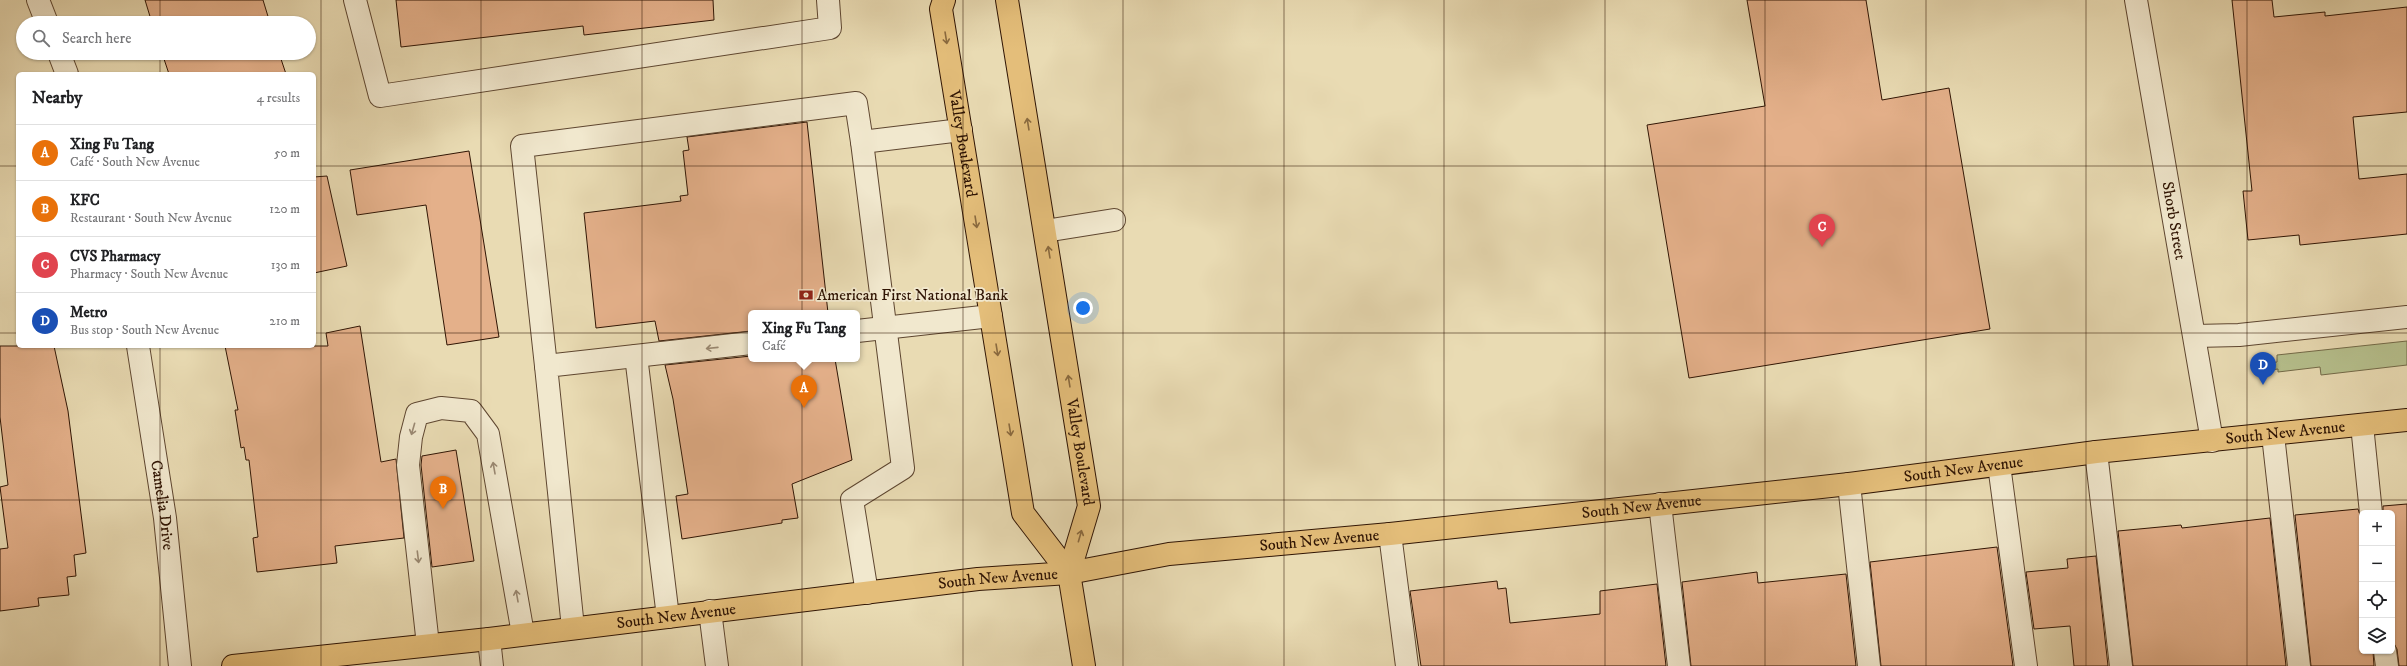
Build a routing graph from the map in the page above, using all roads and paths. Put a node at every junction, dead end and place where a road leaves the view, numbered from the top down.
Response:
1 (38, 0) edge
2 (355, 0) edge
3 (828, 0) edge
4 (944, 0) edge
5 (1008, 0) edge
6 (2136, 0) edge
7 (44, 16) edge
8 (62, 60) edge
9 (66, 72) edge
10 (961, 130) junction
11 (862, 142) junction
12 (1114, 220) dead end
13 (1045, 231) junction
14 (991, 316) junction
15 (2407, 317) edge
16 (886, 328) junction
17 (860, 331) edge
18 (2195, 336) junction
19 (748, 343) edge
20 (138, 348) edge
21 (636, 356) junction
22 (546, 366) junction
23 (2407, 420) edge
24 (2362, 425) junction
25 (2273, 435) junction
26 (2212, 441) junction
27 (2096, 452) junction
28 (1999, 465) junction
29 (1849, 484) junction
30 (1660, 504) junction
31 (2371, 510) edge
32 (1390, 534) junction
33 (1069, 573) junction
34 (867, 593) junction
35 (710, 611) junction
36 (668, 617) junction
37 (573, 628) junction
38 (523, 634) junction
39 (489, 639) junction
40 (428, 646) junction
41 (2386, 654) edge
42 (180, 666) edge
43 (233, 666) edge
44 (492, 666) edge
45 (717, 666) edge
46 (1084, 666) edge
47 (1408, 666) edge
48 (1679, 666) edge
49 (1869, 666) edge
50 (2026, 666) edge
51 (2122, 666) edge
52 (2299, 666) edge
53 (2387, 666) edge

1 - 7 street
2 - 3 street
4 -> 10 main road, Valley Boulevard
13 -> 5 main road, Valley Boulevard
6 - 18 street, Shorb Street
8 - 9 street
10 - 11 street
10 -> 14 main road, Valley Boulevard
11 - 16 street
11 - 22 street
12 - 13 street
33 -> 13 main road, Valley Boulevard
14 - 16 street
14 -> 33 main road, Valley Boulevard
15 - 18 street
16 - 17 street
16 - 34 street
18 - 26 street, Shorb Street
19 -> 21 street
20 - 42 street, Camelia Drive
21 - 22 street
21 - 36 street
22 - 37 street
23 - 24 main road, South New Avenue
24 - 25 main road, South New Avenue
24 - 31 street
25 - 26 main road, South New Avenue
25 - 52 street
26 - 27 main road, South New Avenue
27 - 28 main road, South New Avenue
27 - 51 street
28 - 29 main road, South New Avenue
28 - 50 street
29 - 30 main road, South New Avenue
29 - 49 street
30 - 32 main road, South New Avenue
30 - 48 street
32 - 33 main road, South New Avenue
32 - 47 street
33 - 34 main road, South New Avenue
33 - 46 main road
34 - 35 main road, South New Avenue
35 - 36 main road, South New Avenue
35 - 45 street
36 - 37 main road, South New Avenue
37 - 38 main road, South New Avenue
38 - 39 main road, South New Avenue
38 -> 40 street
39 - 40 main road, South New Avenue
39 - 44 street
40 - 43 main road, South New Avenue
41 - 53 street

